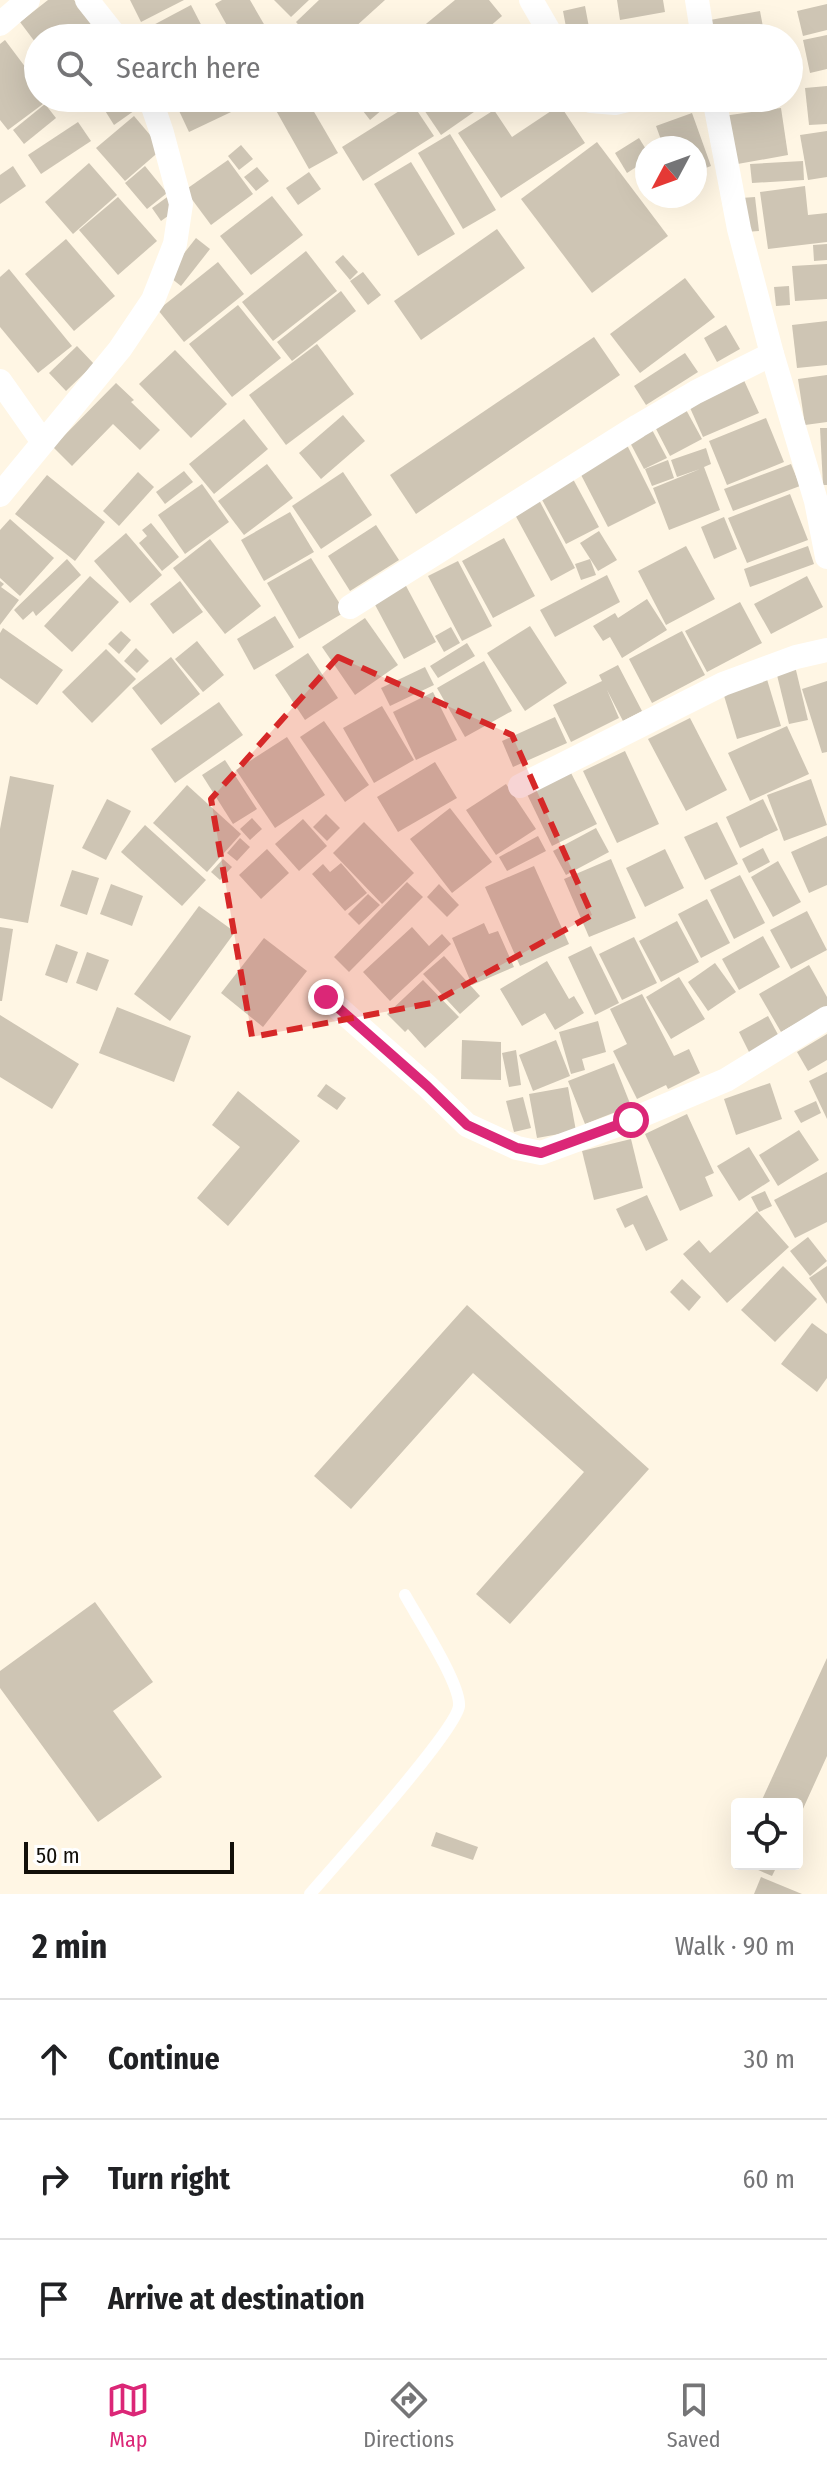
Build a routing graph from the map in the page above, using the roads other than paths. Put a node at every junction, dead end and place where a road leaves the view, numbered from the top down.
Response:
1 (28, 0) edge
2 (87, 0) edge
3 (531, 0) edge
4 (697, 0) edge
5 (0, 24) edge
6 (108, 24) edge
7 (545, 24) edge
8 (701, 24) edge
9 (155, 112) edge
10 (717, 112) edge
11 (772, 354) junction
12 (0, 381) edge
13 (43, 442) junction
14 (0, 495) edge
15 (827, 557) edge
16 (350, 607) dead end
17 (827, 650) edge
18 (520, 786) dead end
19 (326, 997) dead end
20 (827, 1018) edge
21 (405, 1595) dead end
22 (310, 1894) edge

1 - 5 street
2 - 6 street
3 - 7 street
4 - 8 street
9 - 13 street
10 - 11 street
11 - 15 street
11 - 16 street
12 - 13 street
13 - 14 street
17 - 18 street
19 - 20 street
21 - 22 lane

